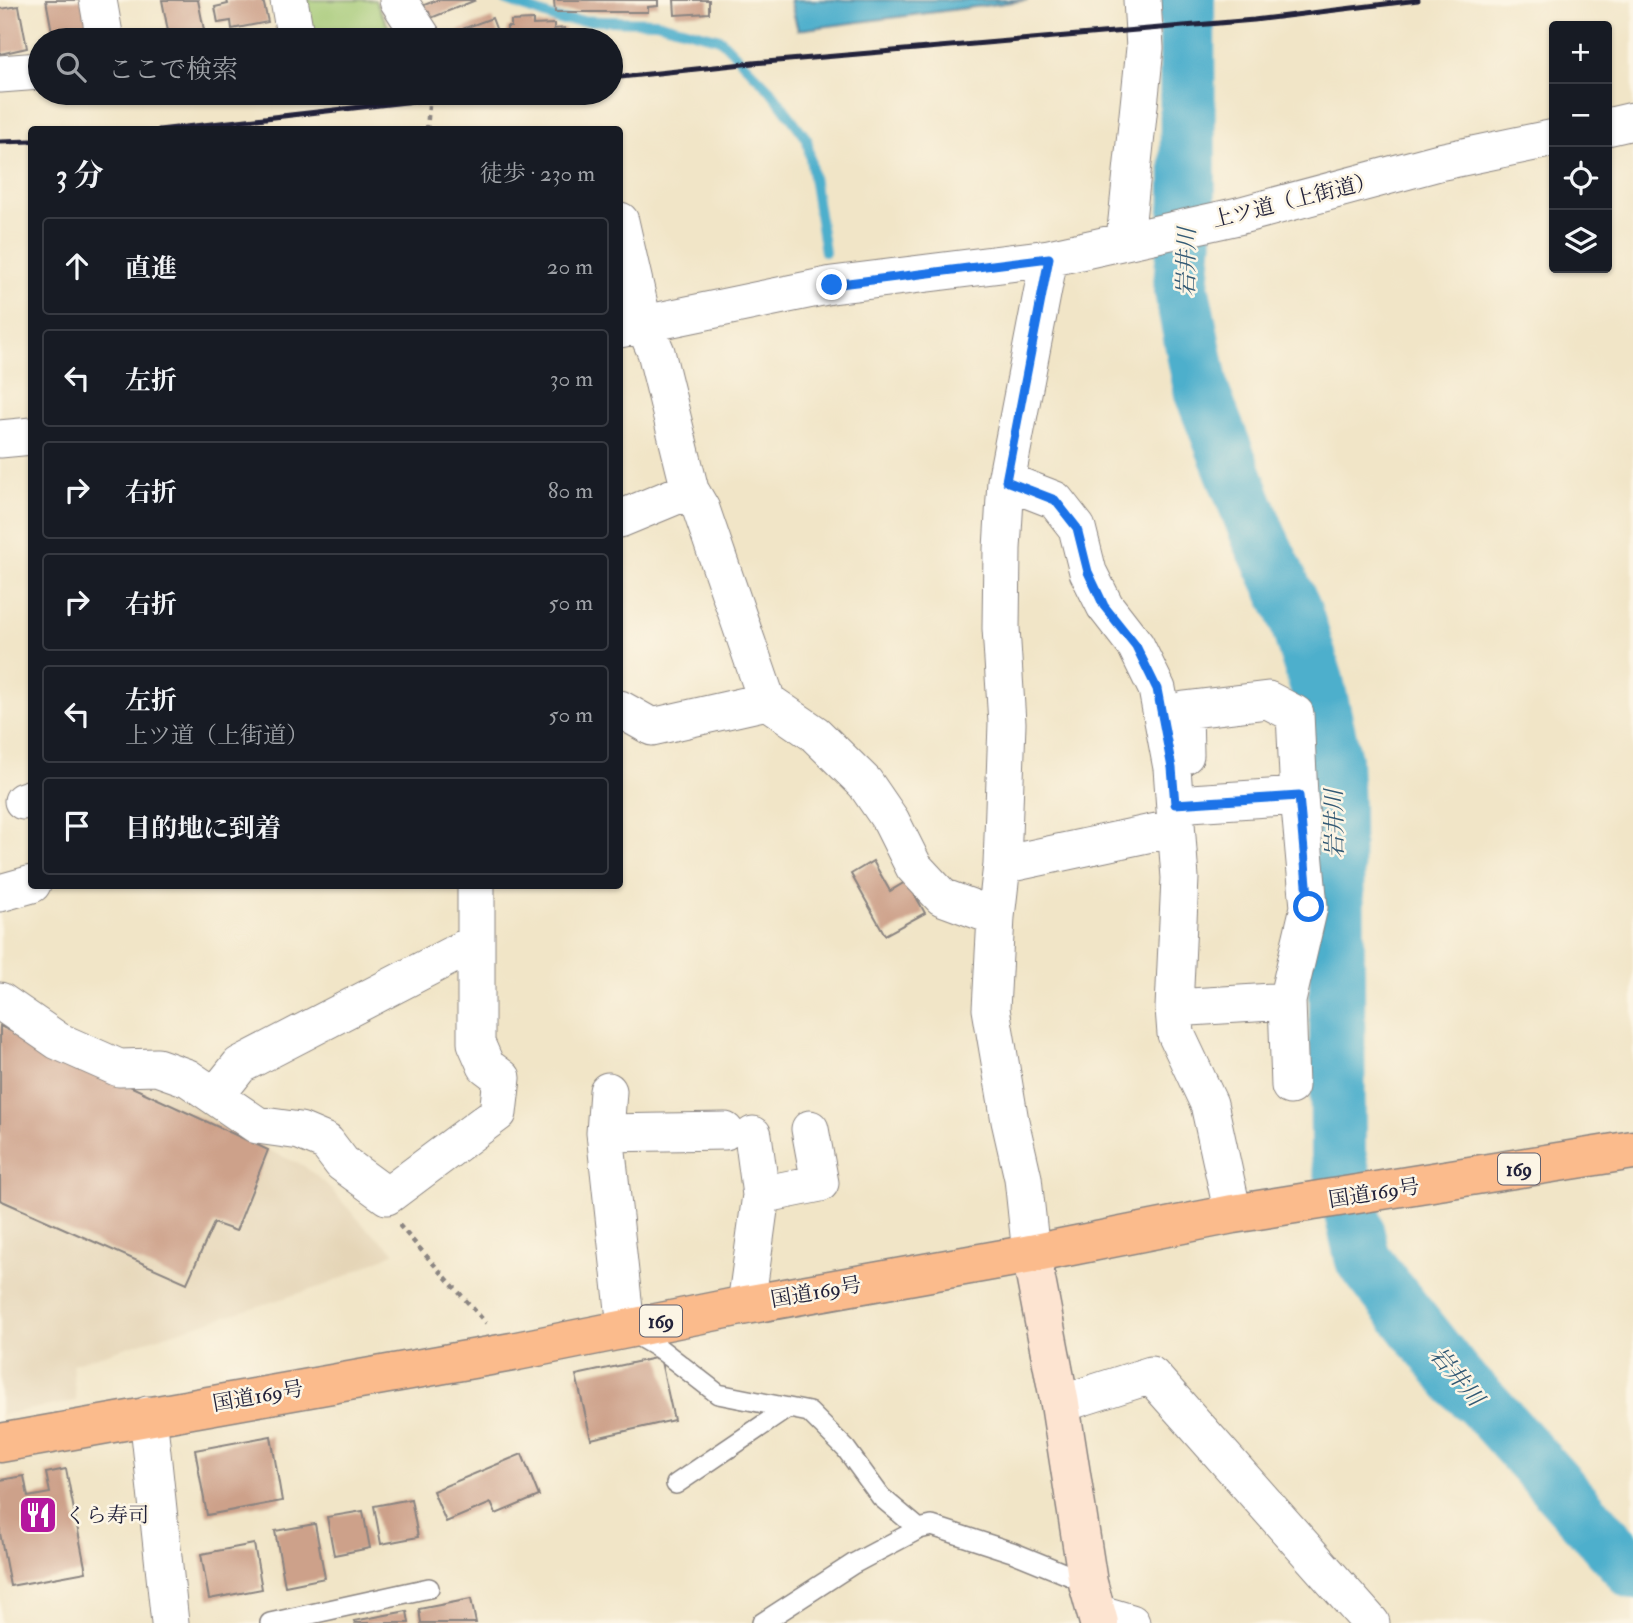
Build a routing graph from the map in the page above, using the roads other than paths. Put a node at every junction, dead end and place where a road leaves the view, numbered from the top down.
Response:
1 (98, 0) edge
2 (289, 0) edge
3 (398, 0) edge
4 (1142, 0) edge
5 (103, 28) edge
6 (294, 28) edge
7 (416, 28) edge
8 (28, 72) edge
9 (0, 74) edge
10 (1633, 121) edge
11 (1612, 126) edge
12 (1549, 139) edge
13 (1125, 240) junction
14 (623, 249) edge
15 (1049, 258) junction
16 (631, 325) edge
17 (28, 436) edge
18 (0, 439) edge
19 (1006, 481) junction
20 (690, 490) junction
21 (623, 514) edge
22 (767, 701) junction
23 (623, 711) edge
24 (1172, 768) junction
25 (1299, 796) junction
26 (1175, 816) junction
27 (1002, 865) junction
28 (28, 885) edge
29 (476, 889) edge
30 (0, 893) edge
31 (996, 917) junction
32 (475, 943) junction
33 (0, 1001) edge
34 (1287, 1001) junction
35 (1174, 1008) junction
36 (1290, 1086) dead end
37 (608, 1091) dead end
38 (216, 1095) junction
39 (810, 1129) dead end
40 (605, 1133) junction
41 (1633, 1150) edge
42 (761, 1195) junction
43 (1233, 1214) junction
44 (1031, 1254) junction
45 (746, 1305) junction
46 (626, 1328) junction
47 (1060, 1404) junction
48 (788, 1408) junction
49 (148, 1415) junction
50 (0, 1443) edge
51 (676, 1485) dead end
52 (919, 1530) junction
53 (429, 1588) dead end
54 (1104, 1611) edge
55 (170, 1623) edge
56 (270, 1623) edge
57 (762, 1623) edge
58 (1371, 1623) edge

1 - 5 street
2 - 6 street
3 - 7 street
4 - 13 street
8 - 9 street
10 - 11 street
12 - 13 street, 上ツ道（上街道）
13 - 15 street, 上ツ道（上街道）
14 - 16 street
15 - 16 street, 上ツ道（上街道）
15 - 19 street
16 - 20 street
17 - 18 street
19 - 24 street
19 - 27 street
20 - 21 street
20 - 22 street
22 - 23 street
22 - 31 street
24 - 25 street
24 - 26 street
25 - 26 street
25 - 34 street
26 - 27 street
26 - 35 street
27 - 31 street
28 - 30 street
29 - 32 street
31 - 44 street
32 - 38 street
32 - 38 street
33 - 38 street
34 - 35 street
34 - 36 street
35 - 43 street
37 - 40 street
39 - 42 street
40 - 42 street
40 - 46 street
41 - 43 highway, 国道169号 / 169
42 - 45 street
43 - 44 highway, 国道169号 / 169
44 - 45 highway, 国道169号 / 169
44 - 47 street
45 - 46 highway, 国道169号 / 169
46 - 48 lane
46 - 49 highway, 国道169号 / 169
47 - 54 street
47 - 58 street
48 - 51 lane
48 - 52 lane
49 - 50 highway, 国道169号 / 169
49 - 55 street
52 - 54 lane
52 - 57 lane
53 - 56 lane

